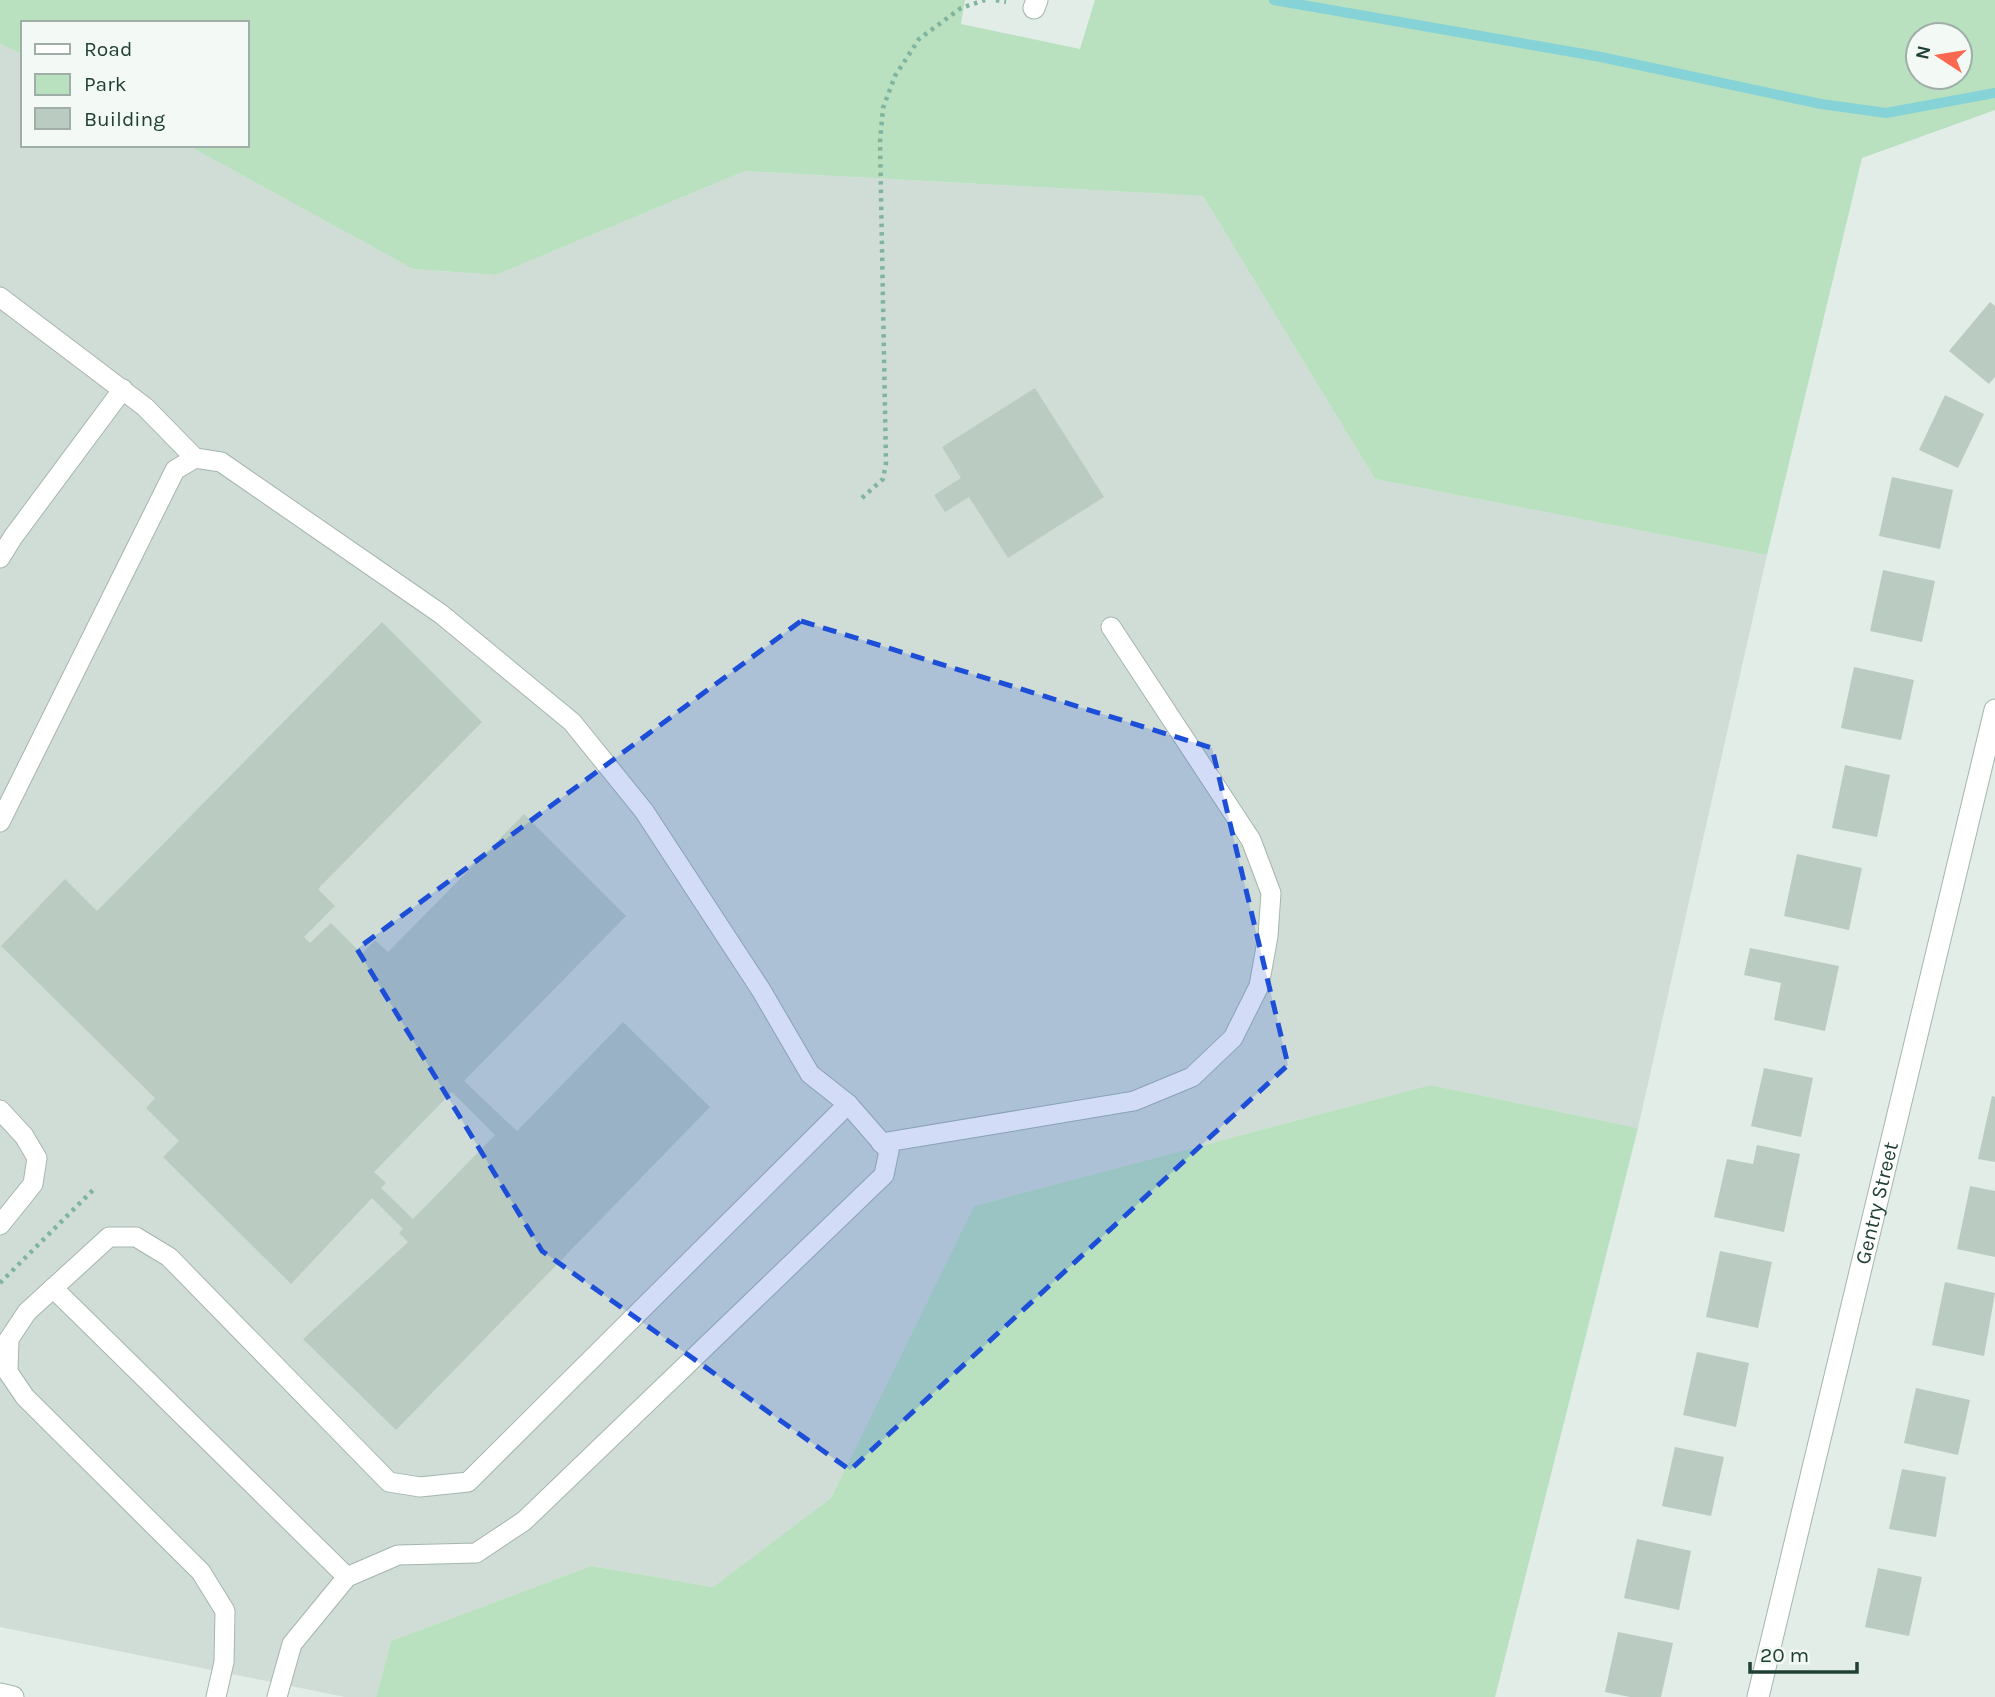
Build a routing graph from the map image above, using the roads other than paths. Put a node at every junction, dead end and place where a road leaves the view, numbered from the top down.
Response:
1 (0, 298) edge
2 (123, 389) junction
3 (195, 458) junction
4 (0, 558) edge
5 (1111, 627) dead end
6 (1995, 710) edge
7 (0, 822) edge
8 (848, 1104) junction
9 (0, 1110) edge
10 (881, 1143) junction
11 (0, 1224) edge
12 (53, 1288) junction
13 (348, 1577) junction
14 (0, 1694) edge
15 (13, 1697) edge
16 (216, 1697) edge
17 (277, 1697) edge
18 (1758, 1697) edge

1 - 2 lane
2 - 3 lane
2 - 4 lane
3 - 7 lane
3 - 8 lane
5 - 10 lane
6 - 18 street, Gentry Street
8 - 10 lane
8 - 12 lane
9 - 11 lane
10 - 13 lane
12 - 13 lane
12 - 16 lane
13 - 17 lane
14 - 15 street

